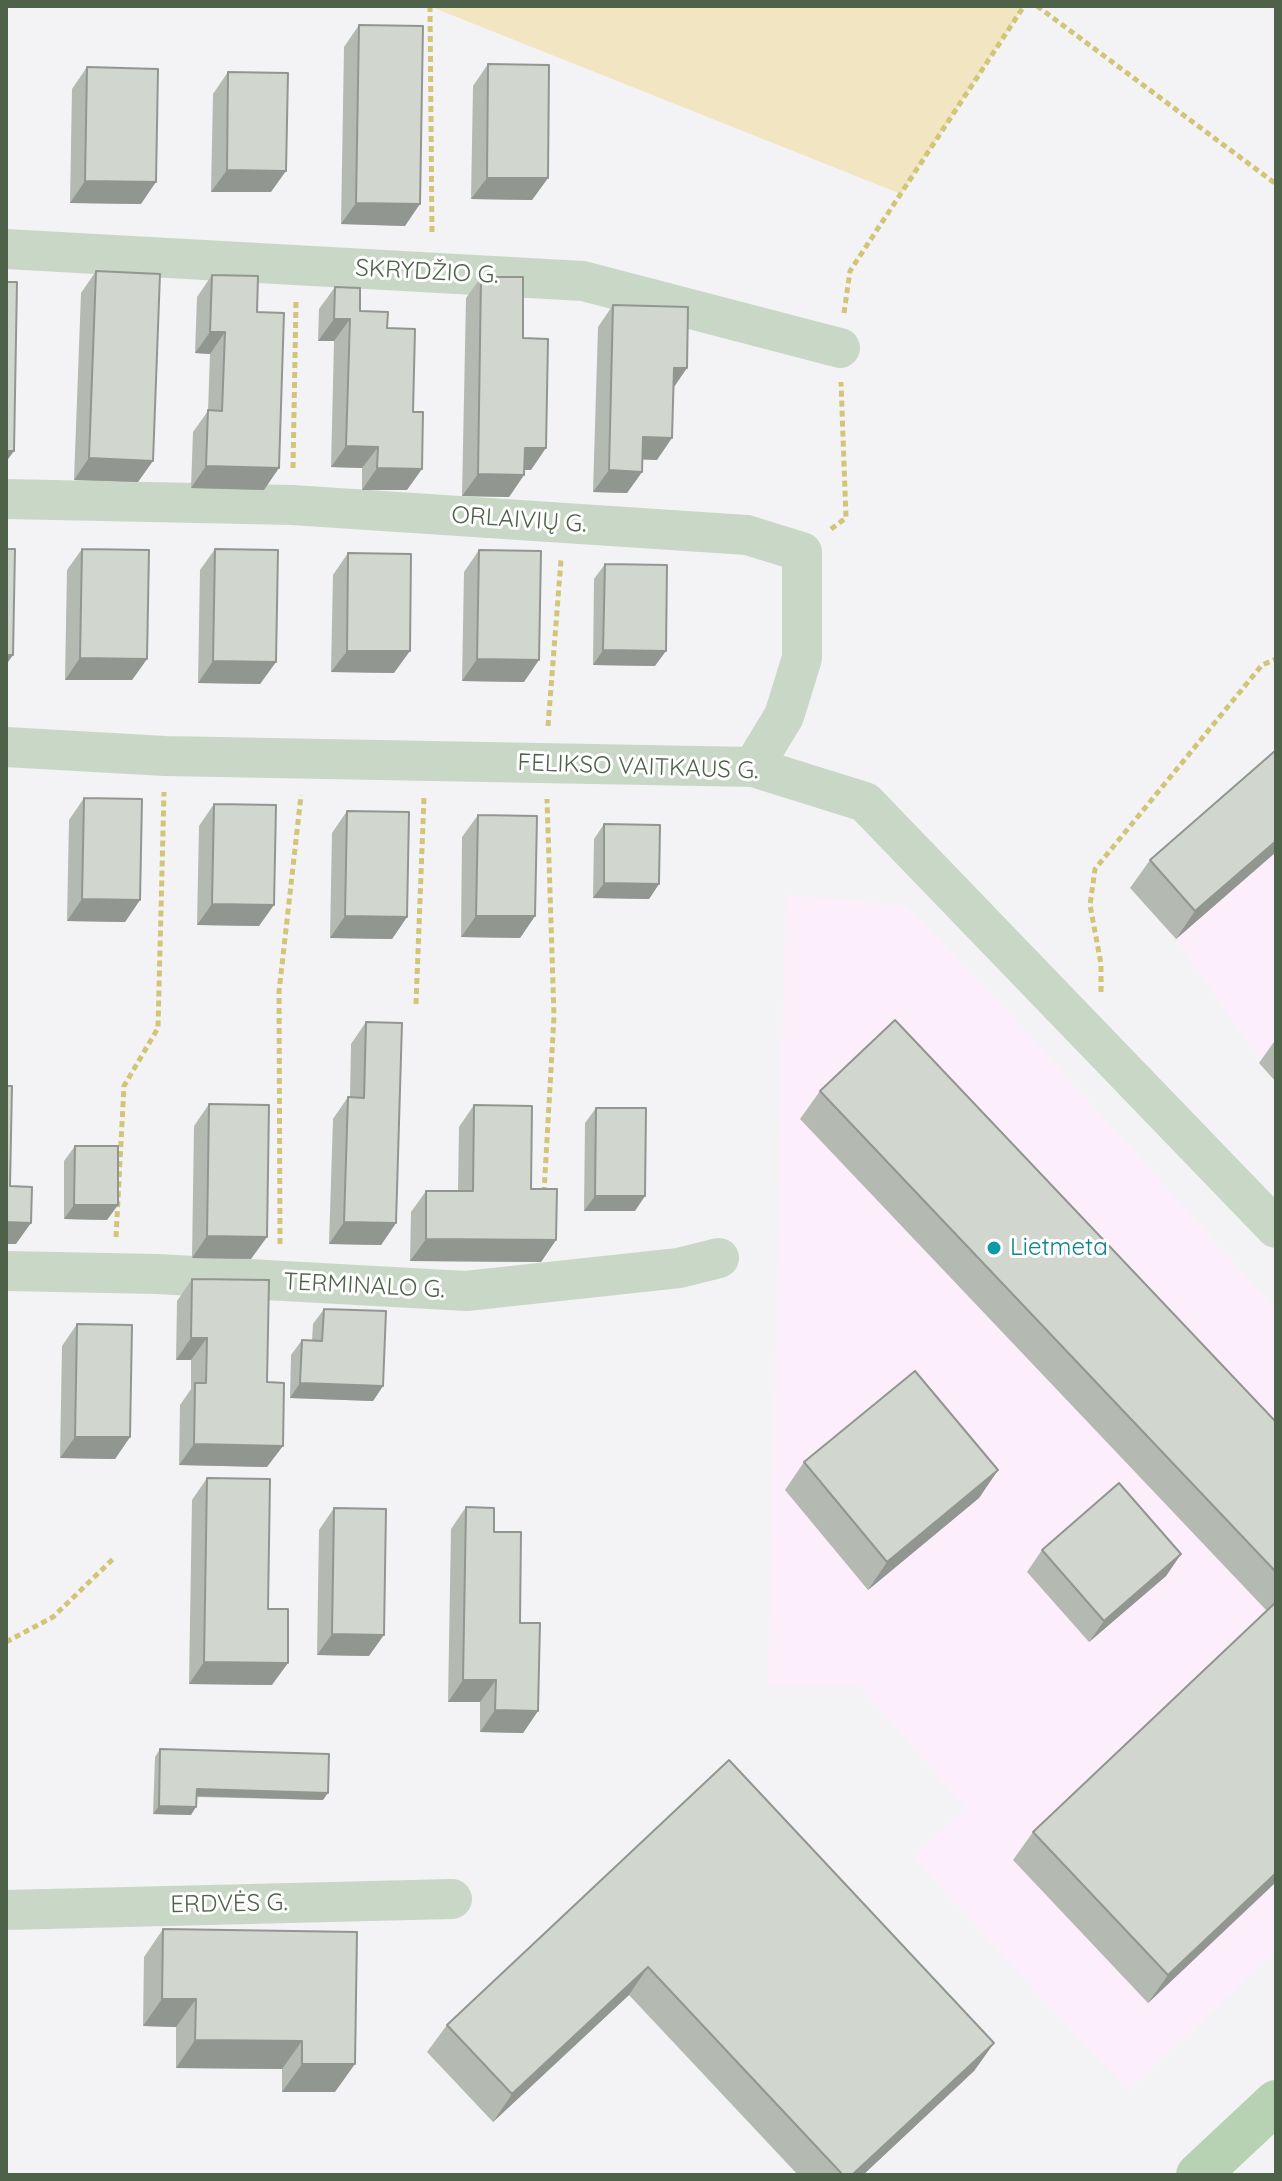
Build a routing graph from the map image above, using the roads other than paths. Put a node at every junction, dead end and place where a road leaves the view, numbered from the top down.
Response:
1 (6, 249) edge
2 (840, 348) road end
3 (6, 499) edge
4 (6, 747) edge
5 (753, 767) junction
6 (1276, 1228) edge
7 (719, 1258) dead end
8 (6, 1271) edge
9 (452, 1899) dead end
10 (6, 1910) edge
11 (1276, 2102) edge
12 (1198, 2175) edge

1 - 2 street, SKRYDŽIO G.
3 - 5 street, ORLAIVIŲ G.
4 - 5 street, FELIKSO VAITKAUS G.
5 - 6 street, FELIKSO VAITKAUS G.
7 - 8 street, TERMINALO G.
9 - 10 street, ERDVĖS G.
11 - 12 main road

